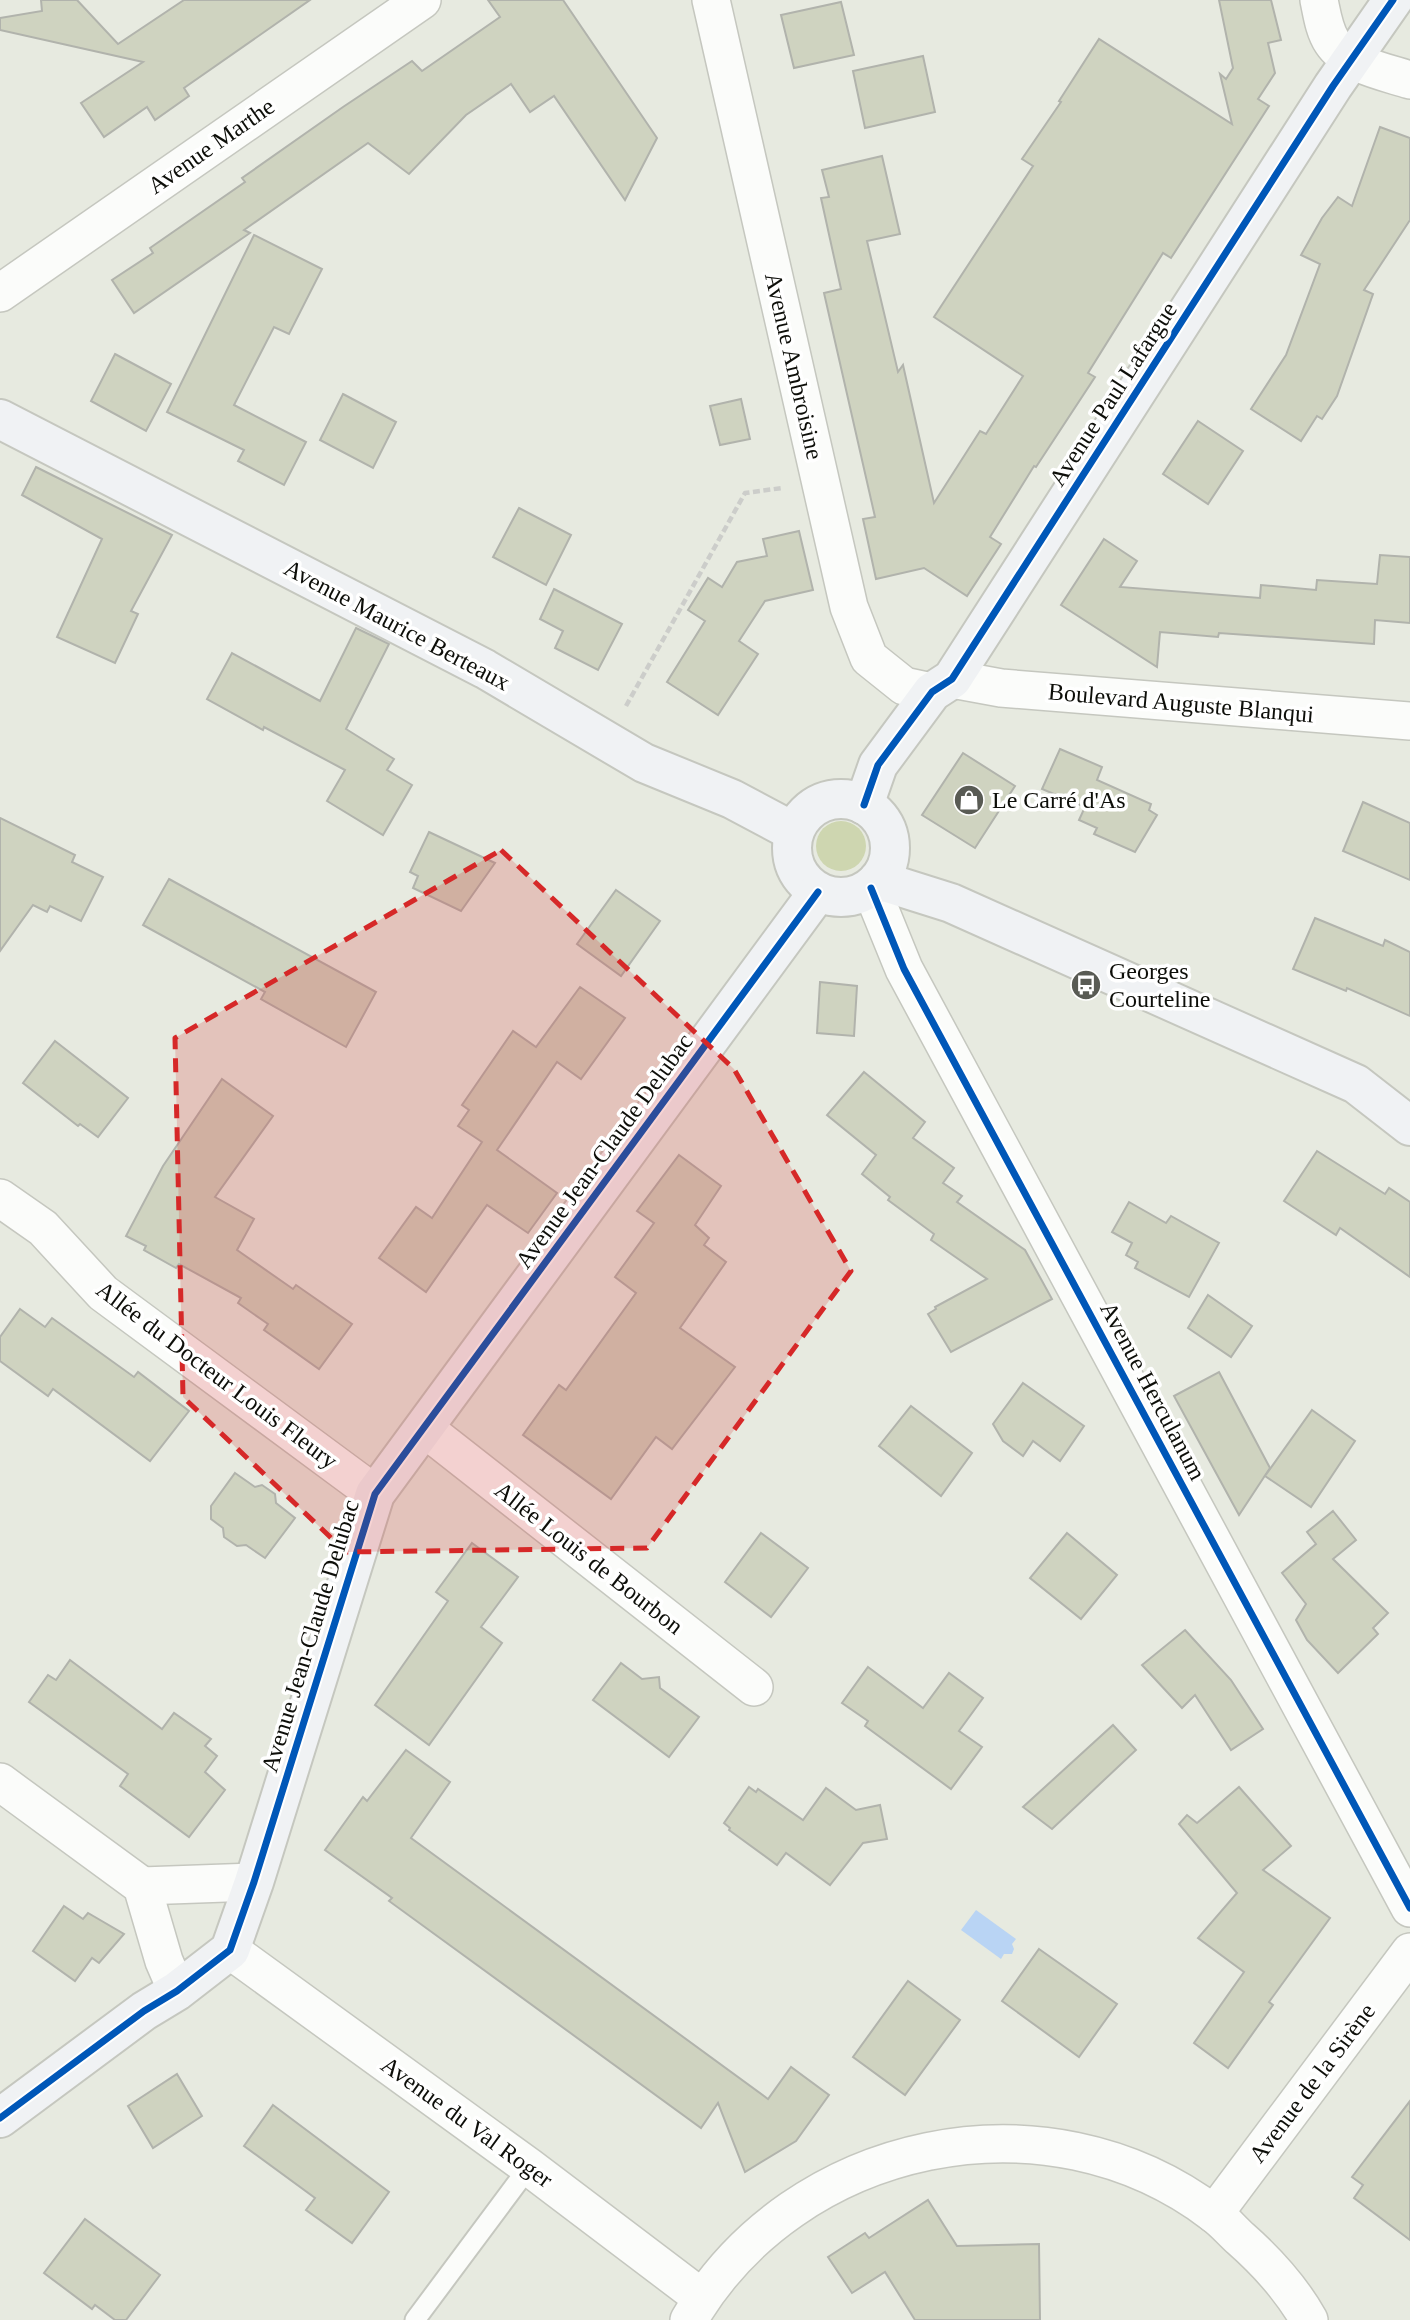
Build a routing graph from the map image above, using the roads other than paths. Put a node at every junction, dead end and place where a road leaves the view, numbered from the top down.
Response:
1 (422, 0) edge
2 (711, 0) edge
3 (1319, 0) edge
4 (1393, 0) edge
5 (1353, 60) junction
6 (1410, 80) edge
7 (0, 292) edge
8 (0, 419) edge
9 (942, 685) junction
10 (1410, 721) edge
11 (864, 805) junction
12 (794, 832) junction
13 (875, 884) junction
14 (818, 892) junction
15 (1402, 1113) edge
16 (0, 1198) edge
17 (424, 1428) junction
18 (375, 1494) junction
19 (754, 1687) dead end
20 (0, 1782) edge
21 (254, 1882) junction
22 (142, 1886) junction
23 (1410, 1908) edge
24 (230, 1950) junction
25 (1410, 1952) edge
26 (177, 1991) junction
27 (0, 2118) edge
28 (529, 2167) junction
29 (1214, 2214) junction
30 (695, 2309) edge
31 (415, 2320) edge
32 (1309, 2320) edge

1 - 7 street, Avenue Marthe
2 - 9 street, Avenue Ambroisine
3 - 5 street
4 - 5 street, Avenue Paul Lafargue
5 - 6 street
5 - 9 street, Avenue Paul Lafargue
8 - 12 street, Avenue Maurice Berteaux
9 - 10 street, Boulevard Auguste Blanqui
9 - 11 street, Avenue Paul Lafargue
11 - 12 street
11 - 13 street
12 - 14 street
13 - 14 street
13 - 15 street
13 - 23 street, Avenue Herculanum
14 - 17 street, Avenue Jean-Claude Delubac
16 - 18 street, Allée du Docteur Louis Fleury
17 - 18 street, Avenue Jean-Claude Delubac
17 - 19 street, Allée Louis de Bourbon
18 - 21 street, Avenue Jean-Claude Delubac
20 - 22 street
21 - 22 street
21 - 24 street, Avenue Jean-Claude Delubac
22 - 26 street
24 - 26 street
24 - 28 street, Avenue du Val Roger
25 - 29 street, Avenue de la Sirène
26 - 27 street
28 - 30 street, Avenue du Val Roger
28 - 31 lane
29 - 30 street
29 - 32 street

